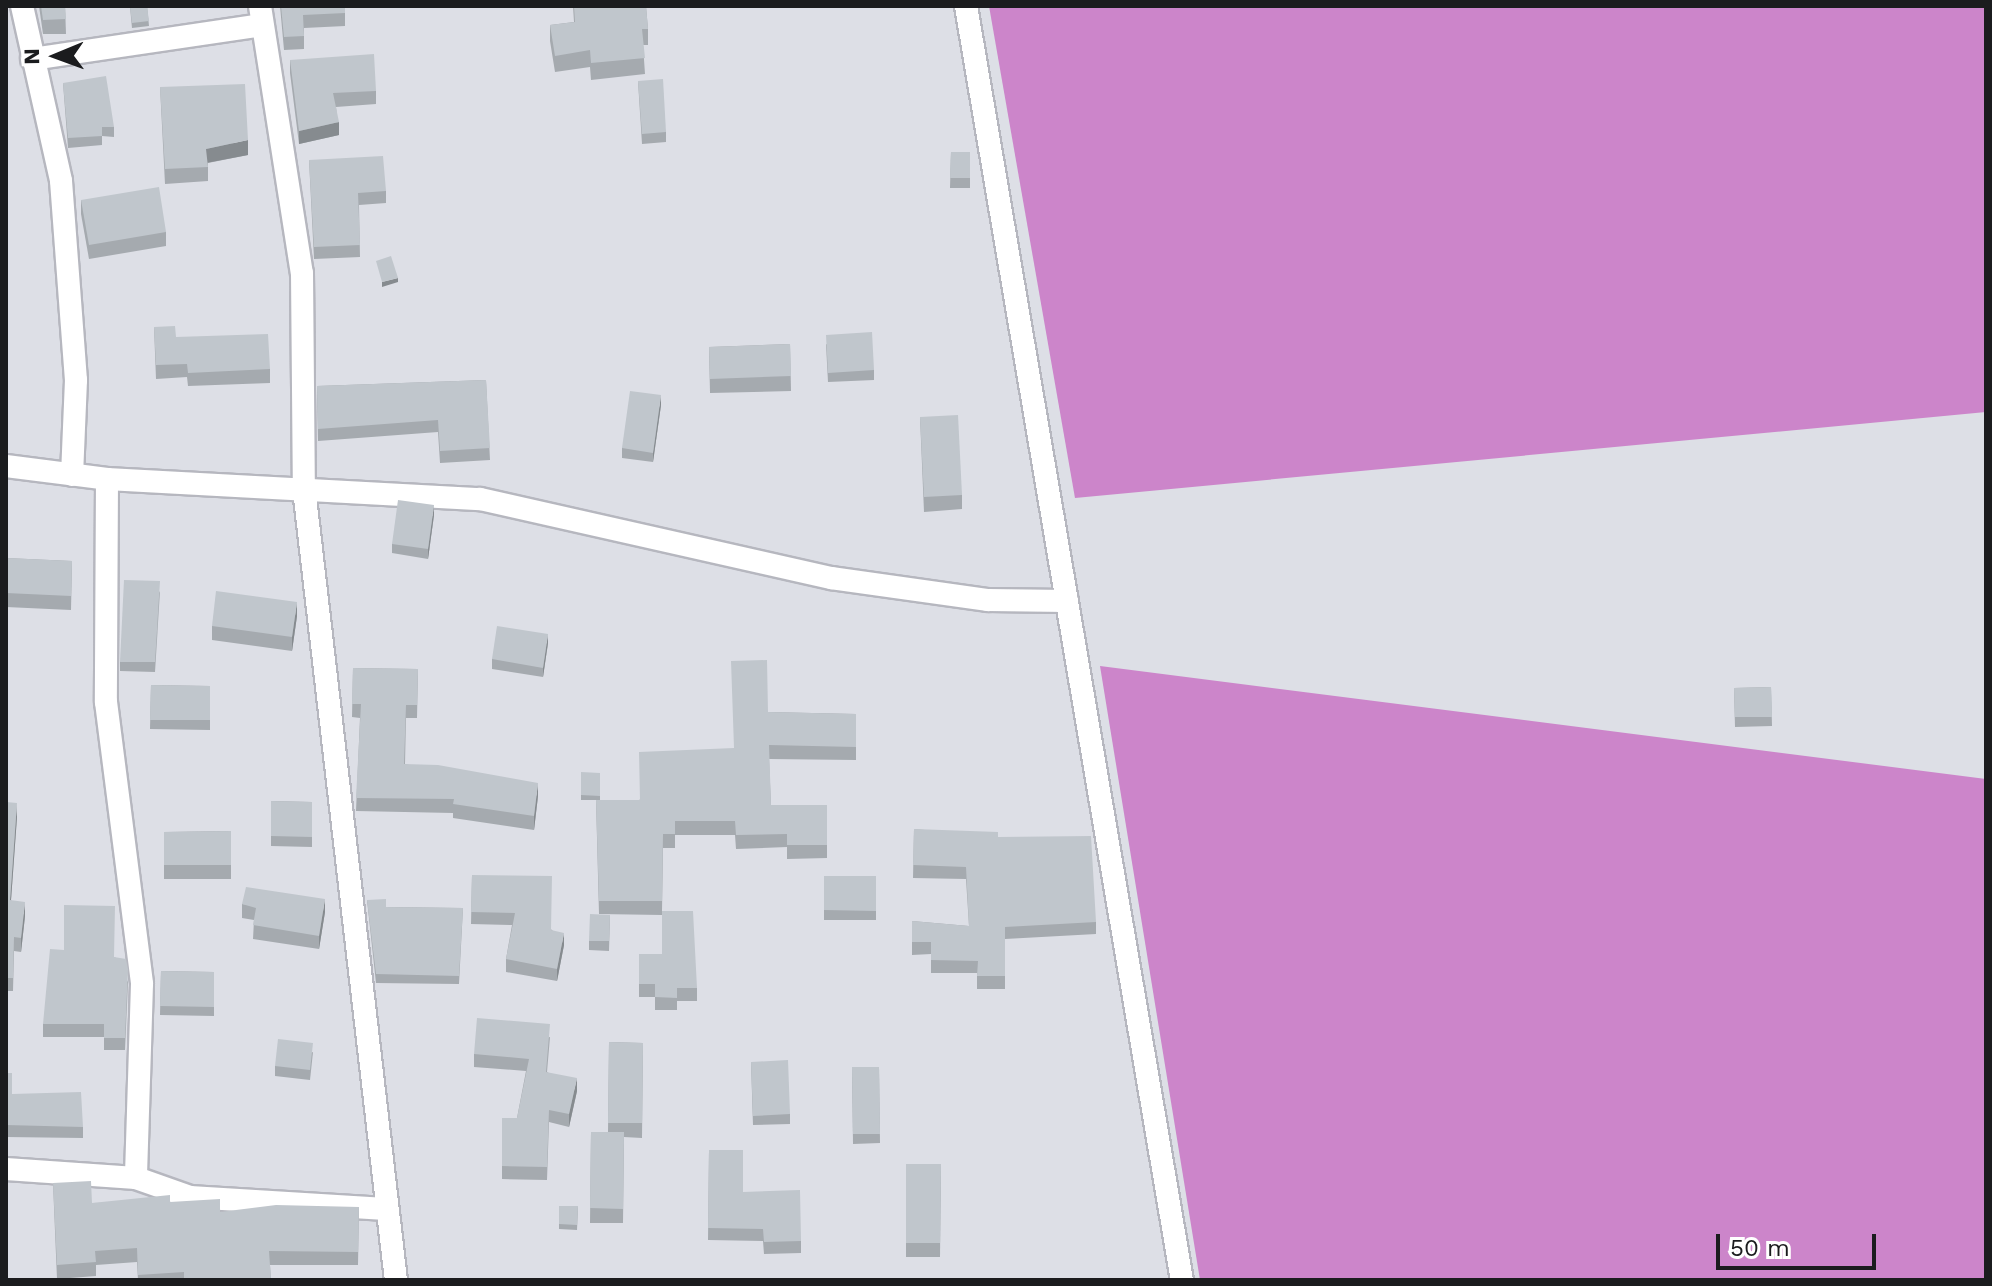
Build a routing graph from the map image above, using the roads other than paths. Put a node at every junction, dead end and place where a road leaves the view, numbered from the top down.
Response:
1 (22, 6) edge
2 (966, 6) edge
3 (260, 15) edge
4 (32, 59) junction
5 (6, 466) edge
6 (72, 475) junction
7 (107, 479) junction
8 (304, 489) junction
9 (1067, 601) junction
10 (6, 1169) edge
11 (136, 1178) junction
12 (386, 1209) junction
13 (396, 1280) edge
14 (1182, 1280) edge

1 - 4 street
2 - 9 street
3 - 4 street
3 - 8 street
4 - 6 street
5 - 6 street
6 - 7 street
7 - 8 street
7 - 11 street
8 - 9 street
8 - 12 street
9 - 14 street
10 - 11 street
11 - 12 street
12 - 13 street

